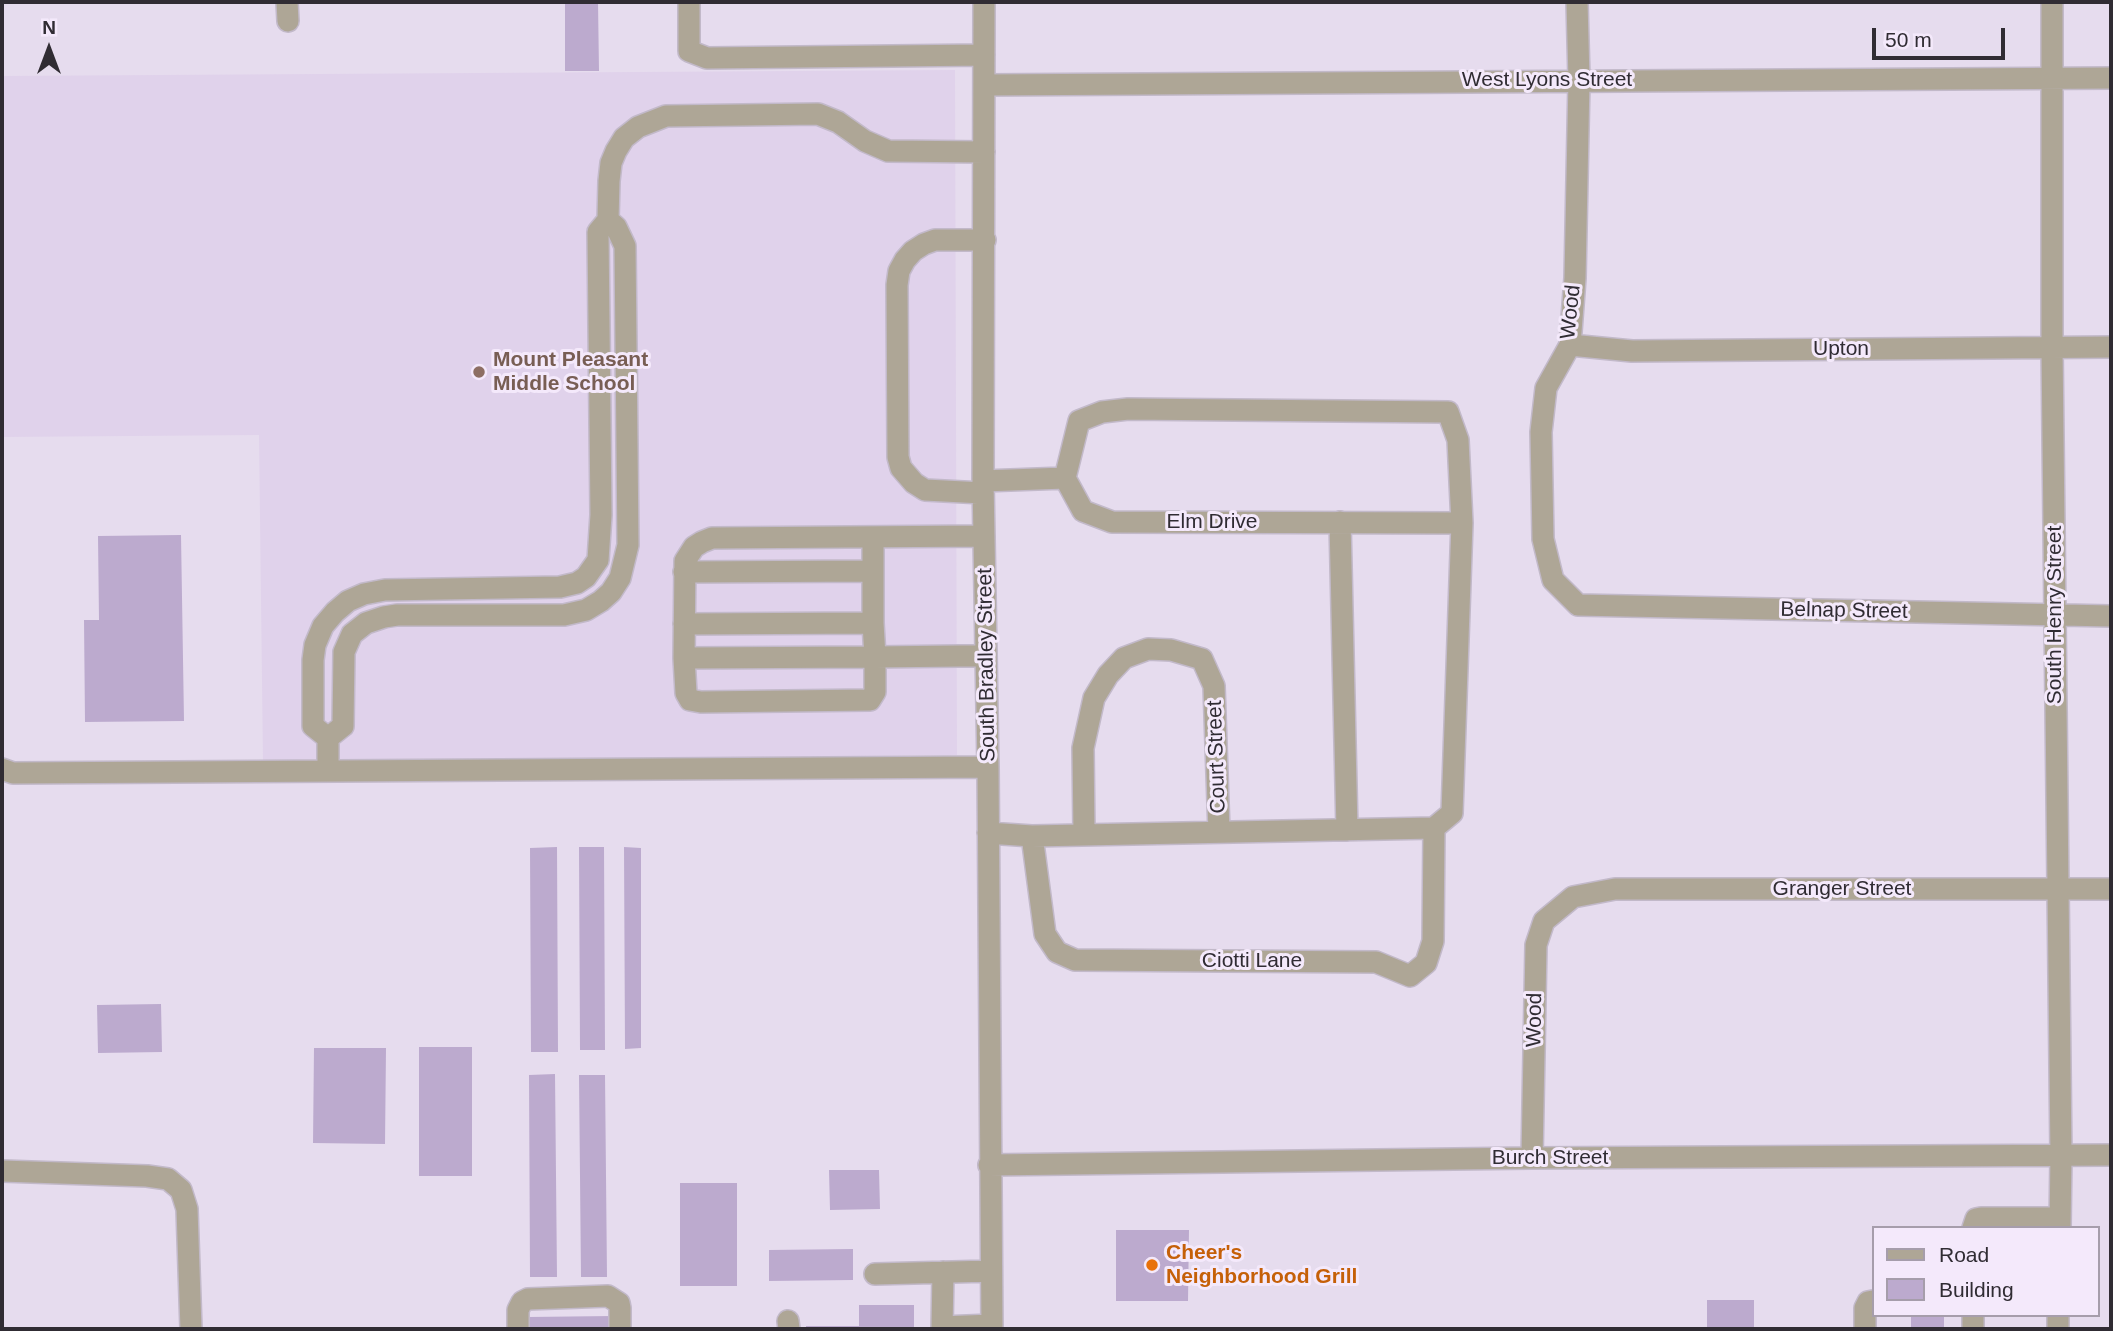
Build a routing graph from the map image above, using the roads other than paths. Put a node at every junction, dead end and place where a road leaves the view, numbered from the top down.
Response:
1 (689, 2) edge
2 (984, 2) edge
3 (1577, 2) edge
4 (2052, 2) edge
5 (984, 55) junction
6 (2111, 78) edge
7 (2051, 79) junction
8 (1579, 80) junction
9 (984, 85) junction
10 (984, 152) junction
11 (608, 220) junction
12 (985, 240) junction
13 (1570, 345) junction
14 (2111, 347) edge
15 (2052, 348) junction
16 (1065, 478) junction
17 (983, 487) junction
18 (1340, 522) junction
19 (1462, 523) junction
20 (984, 536) junction
21 (873, 537) junction
22 (873, 571) junction
23 (684, 572) junction
24 (1578, 606) joint
25 (2056, 616) junction
26 (2111, 616) edge
27 (873, 622) junction
28 (684, 624) junction
29 (986, 656) junction
30 (875, 657) junction
31 (684, 658) junction
32 (328, 738) junction
33 (988, 767) junction
34 (2, 769) edge
35 (328, 771) junction
36 (1434, 828) junction
37 (1347, 830) junction
38 (1219, 832) junction
39 (988, 833) junction
40 (1084, 834) junction
41 (1032, 836) junction
42 (2057, 889) junction
43 (2111, 889) edge
44 (1573, 897) joint
45 (2111, 1154) edge
46 (2061, 1155) junction
47 (1532, 1158) junction
48 (989, 1166) junction
49 (2, 1171) edge
50 (2017, 1223) edge
51 (2060, 1223) edge
52 (1973, 1226) edge
53 (991, 1271) junction
54 (943, 1272) junction
55 (875, 1274) dead end
56 (1871, 1301) edge
57 (992, 1327) edge
58 (942, 1328) edge
59 (191, 1329) edge
60 (518, 1329) edge
61 (620, 1329) edge
62 (1865, 1329) edge

1 - 5 street
2 - 5 street, South Bradley Street
3 - 8 street, Wood
4 - 7 street, South Henry Street
5 - 9 street, South Bradley Street
6 - 7 street, West Lyons Street
7 - 8 street, West Lyons Street
7 - 15 street, South Henry Street
8 - 9 street, West Lyons Street
8 - 13 street, Wood
9 - 10 street, South Bradley Street
10 - 11 street
10 - 12 street, South Bradley Street
11 - 32 street
11 - 32 street
12 - 17 street, South Bradley Street
12 - 17 street
13 - 15 street, Upton
13 - 24 street, Wood
14 - 15 street, Upton
15 - 25 street, South Henry Street
16 - 17 street
16 - 18 street, Elm Drive
16 - 19 street
17 - 20 street, South Bradley Street
18 - 19 street, Elm Drive
18 - 37 street
19 - 36 street
20 - 21 street
20 - 29 street, South Bradley Street
21 - 22 street
21 - 23 street
22 - 23 street
22 - 27 street
23 - 28 street
24 - 25 street, Belnap Street
25 - 26 street, Belnap Street
25 - 42 street, South Henry Street
27 - 28 street
27 - 30 street
28 - 31 street
29 - 30 street
29 - 33 street, South Bradley Street
30 - 31 street
30 - 31 street
32 - 35 street
33 - 35 street
33 - 39 street, South Bradley Street
34 - 35 street
36 - 37 street
36 - 41 street, Ciotti Lane
37 - 38 street
38 - 40 street
38 - 40 street, Court Street
39 - 41 street
39 - 48 street, South Bradley Street
40 - 41 street
42 - 43 street, Granger Street
42 - 44 street, Granger Street
42 - 46 street, South Henry Street
44 - 47 street, Wood
45 - 46 street, Burch Street
46 - 47 street, Burch Street
46 - 51 street, South Henry Street
47 - 48 street, Burch Street
48 - 53 street, South Bradley Street
49 - 59 street
50 - 51 street
50 - 52 street
53 - 54 street
53 - 57 street, South Bradley Street
54 - 55 street
54 - 58 street
56 - 62 street
57 - 58 street
60 - 61 street

